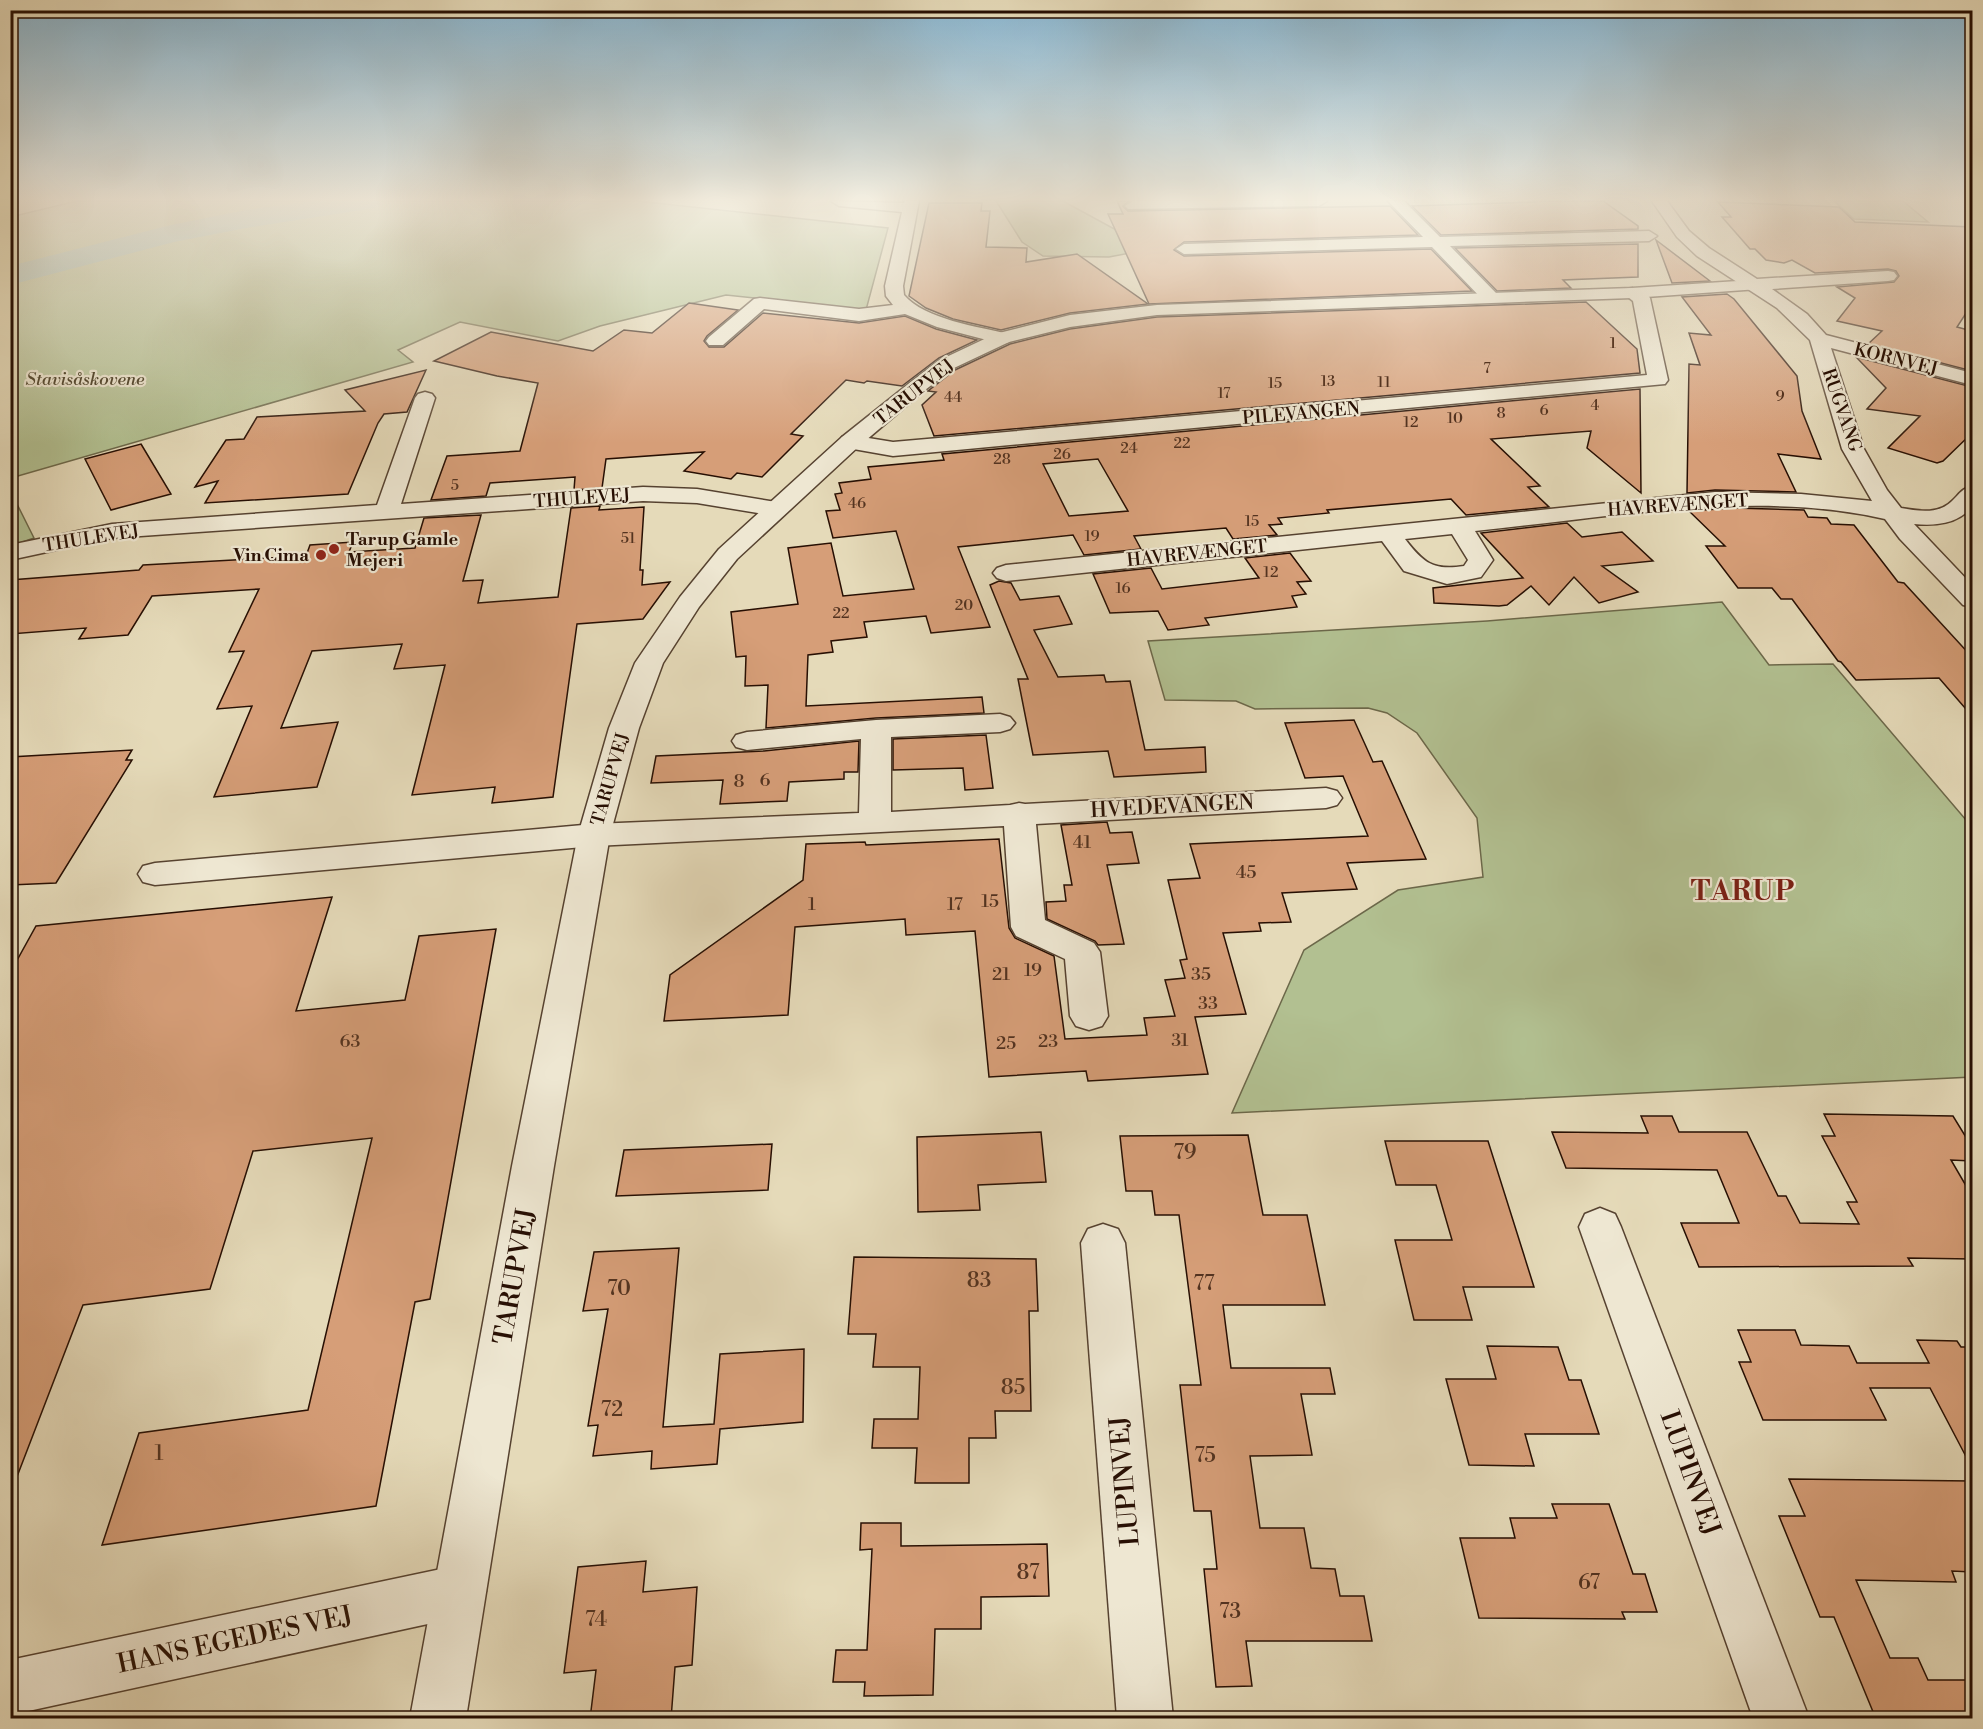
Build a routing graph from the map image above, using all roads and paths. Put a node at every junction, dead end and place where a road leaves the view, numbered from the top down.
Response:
1 (895, 282) edge
2 (1475, 282) edge
3 (1748, 282) edge
4 (1803, 282) edge
5 (1753, 285) junction
6 (1632, 293) junction
7 (1490, 297) junction
8 (908, 308) junction
9 (1002, 338) junction
10 (1819, 339) junction
11 (716, 341) dead end
12 (1972, 379) edge
13 (425, 398) dead end
14 (850, 442) junction
15 (1972, 494) edge
16 (776, 509) junction
17 (387, 511) junction
18 (1896, 516) junction
19 (1459, 525) junction
20 (1388, 533) junction
21 (10, 554) edge
22 (1006, 573) dead end
23 (1972, 599) edge
24 (1000, 723) dead end
25 (876, 729) junction
26 (747, 741) dead end
27 (1326, 798) dead end
28 (1019, 813) junction
29 (874, 823) junction
30 (594, 835) junction
31 (154, 874) dead end
32 (1089, 1016) dead end
33 (1600, 1227) dead end
34 (1103, 1243) dead end
35 (460, 1591) junction
36 (10, 1688) edge
37 (438, 1719) edge
38 (1145, 1719) edge
39 (1781, 1719) edge

1 - 8 street
2 - 7 street
3 - 5 street, RUGVANG
4 - 5 street, TARUPVEJ
5 - 6 street, TARUPVEJ
5 - 10 street, RUGVANG
6 - 7 street, TARUPVEJ
6 - 14 street, PILEVANGEN
7 - 9 street, TARUPVEJ
8 - 9 street
8 - 11 street
9 - 14 street, TARUPVEJ
10 - 12 street, KORNVEJ
10 - 18 street, RUGVANG
13 - 17 street
14 - 16 street, TARUPVEJ
15 - 18 street, HAVREVÆNGET
16 - 17 street, THULEVEJ
16 - 30 street, TARUPVEJ
17 - 21 street, THULEVEJ
18 - 19 street, HAVREVÆNGET
18 - 23 street, RUGVANG
19 - 20 street, HAVREVÆNGET
19 - 20 street
20 - 22 street, HAVREVÆNGET
24 - 25 street
25 - 26 street
25 - 29 street
27 - 28 street, HVEDEVANGEN
28 - 29 street, HVEDEVANGEN
28 - 32 street
29 - 30 street, HVEDEVANGEN
30 - 31 street, TARUPVEJ
30 - 35 street, TARUPVEJ
33 - 39 street, LUPINVEJ
34 - 38 street, LUPINVEJ
35 - 36 street, HANS EGEDES VEJ
35 - 37 street, TARUPVEJ

